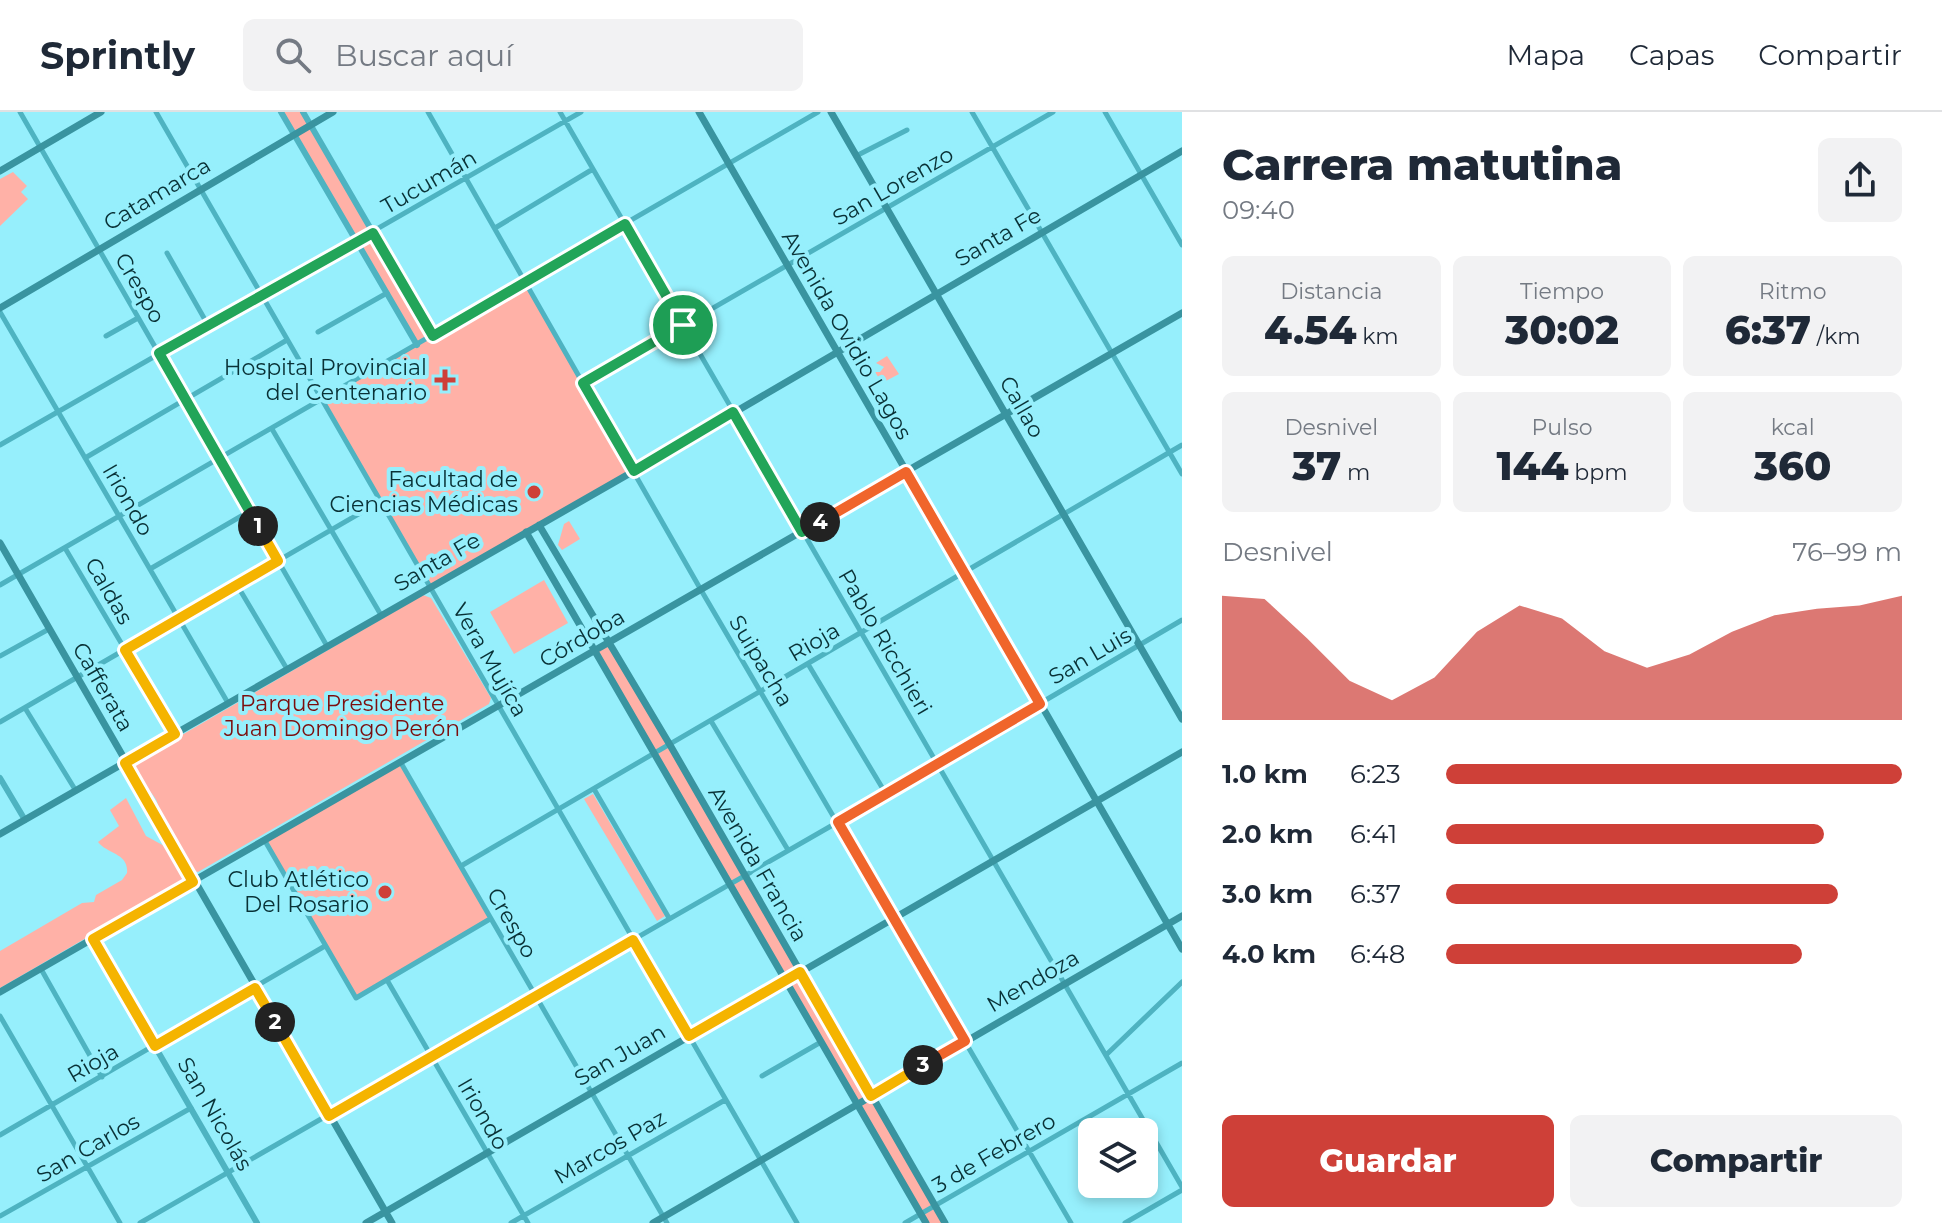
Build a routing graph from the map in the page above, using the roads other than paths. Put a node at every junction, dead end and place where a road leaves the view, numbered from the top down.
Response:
1 (20, 112) edge
2 (101, 112) edge
3 (156, 112) edge
4 (281, 112) edge
5 (303, 112) edge
6 (333, 112) edge
7 (428, 112) edge
8 (560, 112) edge
9 (581, 112) edge
10 (699, 112) edge
11 (818, 112) edge
12 (831, 112) edge
13 (972, 112) edge
14 (1053, 112) edge
15 (1105, 112) edge
16 (565, 121) junction
17 (310, 125) junction
18 (907, 130) dead end
19 (294, 134) junction
20 (40, 147) junction
21 (993, 147) junction
22 (1182, 151) edge
23 (856, 156) junction
24 (728, 164) junction
25 (593, 169) junction
26 (0, 171) edge
27 (1141, 175) junction
28 (467, 179) junction
29 (200, 189) junction
30 (886, 208) junction
31 (625, 224) junction
32 (495, 228) junction
33 (373, 233) junction
34 (1041, 233) junction
35 (357, 242) junction
36 (1182, 245) edge
37 (99, 250) junction
38 (167, 253) dead end
39 (787, 265) junction
40 (525, 282) junction
41 (387, 293) junction
42 (937, 293) junction
43 (261, 294) junction
44 (0, 310) edge
45 (1182, 313) edge
46 (138, 318) junction
47 (208, 325) junction
48 (683, 325) junction
49 (318, 332) dead end
50 (106, 336) dead end
51 (433, 336) junction
52 (287, 340) junction
53 (417, 345) junction
54 (837, 352) junction
55 (159, 353) junction
56 (1112, 353) junction
57 (583, 383) junction
58 (185, 399) junction
59 (322, 400) junction
60 (58, 411) junction
61 (733, 412) junction
62 (1005, 415) junction
63 (272, 429) junction
64 (0, 445) edge
65 (1182, 445) edge
66 (1170, 453) junction
67 (85, 458) junction
68 (219, 459) junction
69 (634, 471) junction
70 (906, 472) junction
71 (1182, 474) edge
72 (381, 501) junction
73 (250, 511) junction
74 (1064, 515) junction
75 (119, 517) junction
76 (539, 525) junction
77 (332, 530) junction
78 (526, 532) junction
79 (802, 532) junction
80 (0, 543) edge
81 (65, 548) junction
82 (278, 561) junction
83 (150, 570) junction
84 (964, 573) junction
85 (18, 575) junction
86 (0, 585) edge
87 (237, 585) junction
88 (430, 587) junction
89 (701, 590) junction
90 (381, 615) junction
91 (179, 619) junction
92 (1182, 620) edge
93 (49, 629) junction
94 (861, 633) junction
95 (608, 644) junction
96 (1139, 645) junction
97 (327, 646) junction
98 (125, 650) junction
99 (595, 651) junction
100 (0, 656) edge
101 (808, 664) junction
102 (287, 669) junction
103 (77, 678) junction
104 (761, 692) junction
105 (228, 703) junction
106 (1040, 704) junction
107 (499, 706) junction
108 (25, 708) junction
109 (1182, 719) edge
110 (711, 721) junction
111 (0, 722) edge
112 (175, 734) junction
113 (670, 745) junction
114 (1182, 752) edge
115 (656, 754) junction
116 (125, 763) junction
117 (401, 763) junction
118 (937, 764) junction
119 (0, 778) edge
120 (594, 789) junction
121 (76, 791) junction
122 (886, 794) junction
123 (1096, 801) junction
124 (558, 810) junction
125 (25, 820) junction
126 (838, 822) junction
127 (0, 834) edge
128 (265, 841) junction
129 (788, 850) junction
130 (993, 861) junction
131 (461, 866) junction
132 (744, 875) junction
133 (193, 882) junction
134 (729, 883) junction
135 (1182, 916) edge
136 (669, 918) junction
137 (893, 918) junction
138 (490, 919) junction
139 (1168, 924) junction
140 (93, 939) junction
141 (633, 940) junction
142 (325, 946) junction
143 (1182, 949) edge
144 (41, 969) junction
145 (800, 972) junction
146 (387, 980) junction
147 (786, 980) junction
148 (1182, 982) edge
149 (1064, 984) junction
150 (255, 988) junction
151 (0, 992) edge
152 (536, 996) junction
153 (0, 1016) edge
154 (689, 1036) junction
155 (965, 1041) junction
156 (821, 1042) junction
157 (155, 1046) junction
158 (1106, 1055) junction
159 (431, 1056) junction
160 (1182, 1063) edge
161 (762, 1076) dead end
162 (102, 1077) junction
163 (591, 1092) junction
164 (1128, 1094) junction
165 (871, 1096) junction
166 (726, 1100) junction
167 (857, 1104) junction
168 (52, 1105) junction
169 (191, 1108) junction
170 (329, 1116) junction
171 (0, 1134) edge
172 (1029, 1151) junction
173 (487, 1153) junction
174 (628, 1156) junction
175 (761, 1160) junction
176 (87, 1167) junction
177 (228, 1173) junction
178 (1182, 1189) edge
179 (935, 1206) junction
180 (385, 1212) junction
181 (920, 1214) junction
182 (0, 1216) edge
183 (524, 1216) junction
184 (665, 1220) edge
185 (120, 1223) edge
186 (140, 1223) edge
187 (257, 1223) edge
188 (366, 1223) edge
189 (392, 1223) edge
190 (511, 1223) edge
191 (528, 1223) edge
192 (653, 1223) edge
193 (797, 1223) edge
194 (905, 1223) edge
195 (926, 1223) edge
196 (945, 1223) edge
197 (1071, 1223) edge
198 (1125, 1223) edge

1 - 20 street, Crespo
2 - 20 main road
3 - 29 street, Vera Mujíca
4 - 19 street
5 - 17 street
6 - 17 main road, Catamarca
7 - 28 street, Suipacha
8 - 16 street, Pablo Ricchieri
9 - 16 street, Tucumán
10 - 24 main road, Avenida Ovidio Lagos
11 - 24 street
12 - 23 main road, Callao
13 - 21 street
14 - 21 street, San Lorenzo
15 - 27 street
16 - 25 street, Pablo Ricchieri
16 - 28 street, Tucumán
17 - 19 main road, Catamarca
17 - 33 street
18 - 23 street
19 - 29 main road, Catamarca
19 - 35 street
20 - 26 main road
20 - 37 street, Crespo
21 - 30 street, San Lorenzo
21 - 34 street
22 - 27 main road, Santa Fe
23 - 30 main road, Callao
24 - 31 street
24 - 39 main road, Avenida Ovidio Lagos
25 - 31 street, Pablo Ricchieri
25 - 32 street
27 - 34 main road, Santa Fe
27 - 36 street
28 - 32 street, Suipacha
28 - 33 street, Tucumán
29 - 37 main road, Catamarca
29 - 43 street, Vera Mujíca
30 - 39 street, San Lorenzo
30 - 42 main road, Callao
31 - 40 street
31 - 48 street, Pablo Ricchieri
32 - 40 street, Suipacha
33 - 35 street, Tucumán
33 - 51 street
34 - 42 main road, Santa Fe
34 - 56 street
35 - 41 street
35 - 43 street, Tucumán
37 - 44 main road, Catamarca
37 - 46 street, Crespo
38 - 47 street
39 - 48 street, San Lorenzo
39 - 54 main road, Avenida Ovidio Lagos
40 - 51 street
40 - 57 street, Suipacha
41 - 49 street
41 - 53 street
42 - 54 main road, Santa Fe
42 - 62 main road, Callao
43 - 47 street, Tucumán
43 - 52 street, Vera Mujíca
44 - 60 street, Iriondo
45 - 56 main road, Córdoba
46 - 50 street
46 - 55 street, Crespo
47 - 55 street, Tucumán
48 - 57 street, San Lorenzo
48 - 61 street, Pablo Ricchieri
51 - 53 street
52 - 58 street
52 - 59 street, Vera Mujíca
53 - 59 street
54 - 61 main road, Santa Fe
54 - 70 main road, Avenida Ovidio Lagos
55 - 58 street, Crespo
55 - 60 street, Tucumán
56 - 62 main road, Córdoba
56 - 66 street
57 - 69 street, Suipacha
58 - 67 street
58 - 68 street, Crespo
59 - 63 street
59 - 72 street, Vera Mujíca
60 - 64 street, Tucumán
60 - 67 street, Iriondo
61 - 69 main road, Santa Fe
61 - 79 street, Pablo Ricchieri
62 - 70 main road, Córdoba
62 - 74 main road, Callao
63 - 68 street
63 - 77 street
65 - 66 street, Rioja
66 - 71 street
66 - 74 street, Rioja
67 - 75 street, Iriondo
68 - 73 street, Crespo
68 - 75 street
69 - 76 main road, Santa Fe
69 - 89 street, Suipacha
70 - 79 main road, Córdoba
70 - 84 main road, Avenida Ovidio Lagos
72 - 77 street
72 - 88 street, Vera Mujíca
73 - 82 street, Crespo
73 - 83 street
74 - 84 street, Rioja
74 - 96 main road, Callao
75 - 81 street
75 - 83 street, Iriondo
76 - 78 main road, Santa Fe
76 - 95 main road, Avenida Francia
77 - 82 street
77 - 90 street
78 - 88 main road, Santa Fe
78 - 99 main road, Avenida Francia
79 - 89 main road, Córdoba
79 - 94 street, Pablo Ricchieri
80 - 85 main road, Cafferata
81 - 85 street
81 - 98 street, Caldas
82 - 87 street
82 - 97 street, Crespo
83 - 91 street, Iriondo
84 - 94 street, Rioja
84 - 106 main road, Avenida Ovidio Lagos
85 - 86 street
85 - 93 main road, Cafferata
87 - 91 street
87 - 102 street
88 - 90 main road, Santa Fe
88 - 107 street, Vera Mujíca
89 - 95 main road, Córdoba
89 - 104 street, Suipacha
90 - 97 main road, Santa Fe
91 - 98 street
91 - 105 street, Iriondo
92 - 96 street, San Luis
93 - 100 street
93 - 103 main road, Cafferata
94 - 101 street, Rioja
94 - 118 street, Pablo Ricchieri
95 - 99 main road, Córdoba
95 - 113 main road, Avenida Francia
96 - 106 street, San Luis
96 - 109 main road, Callao
97 - 102 main road, Santa Fe
98 - 103 street
98 - 112 street, Caldas
99 - 107 main road, Córdoba
99 - 115 main road, Avenida Francia
101 - 104 street, Rioja
101 - 122 street
102 - 105 main road, Santa Fe
103 - 108 street
103 - 116 main road, Cafferata
104 - 110 street, Rioja
104 - 126 street, Suipacha
105 - 112 main road, Santa Fe
106 - 118 street, San Luis
106 - 123 main road, Avenida Ovidio Lagos
107 - 117 main road, Córdoba
107 - 124 street, Vera Mujíca
108 - 111 street
108 - 121 street
110 - 113 street, Rioja
110 - 129 street
112 - 116 main road, Santa Fe
113 - 115 street, Rioja
113 - 132 main road, Avenida Francia
114 - 123 main road, San Juan
115 - 120 street, Rioja
115 - 134 main road, Avenida Francia
116 - 121 main road, Santa Fe
116 - 133 main road, Cafferata
117 - 128 main road, Córdoba
117 - 131 street, Crespo
118 - 122 street, San Luis
118 - 130 street, Pablo Ricchieri
119 - 125 street
120 - 124 street, Rioja
120 - 136 street
121 - 125 main road, Santa Fe
122 - 126 street, San Luis
123 - 130 main road, San Juan
123 - 139 main road, Avenida Ovidio Lagos
124 - 131 street, Rioja
124 - 141 street, Vera Mujíca
125 - 127 main road, Santa Fe
126 - 129 street, San Luis
126 - 137 street, Suipacha
128 - 133 main road, Córdoba
128 - 142 street
129 - 132 street, San Luis
130 - 137 main road, San Juan
130 - 149 street, Pablo Ricchieri
131 - 138 street, Crespo
132 - 134 street, San Luis
132 - 145 main road, Avenida Francia
133 - 140 main road, Córdoba
133 - 150 main road, Cafferata
134 - 136 street, San Luis
134 - 147 main road, Avenida Francia
135 - 139 main road, Mendoza
136 - 141 street, San Luis
137 - 145 main road, San Juan
137 - 155 street, Suipacha
138 - 146 street
138 - 152 street, Crespo
139 - 143 main road, Avenida Ovidio Lagos
139 - 149 main road, Mendoza
140 - 144 main road, Córdoba
140 - 157 street, San Nicolás
141 - 152 street, San Luis
141 - 154 street, Vera Mujíca
142 - 146 street
142 - 150 street, Rioja
144 - 151 main road, Córdoba
144 - 162 street
145 - 147 main road, San Juan
145 - 165 main road, Avenida Francia
146 - 159 street, Iriondo
147 - 154 main road, San Juan
147 - 156 main road, Avenida Francia
148 - 158 street
149 - 155 main road, Mendoza
149 - 158 street, Pablo Ricchieri
150 - 157 street, Rioja
150 - 170 main road, Cafferata
152 - 159 street, San Luis
152 - 163 street, Crespo
153 - 168 street
154 - 163 main road, San Juan
154 - 166 street, Vera Mujíca
155 - 165 main road, Mendoza
155 - 172 street, Suipacha
156 - 161 street
156 - 167 main road, Avenida Francia
157 - 162 street, Rioja
157 - 169 street, San Nicolás
158 - 164 street, Pablo Ricchieri
159 - 170 street, San Luis
159 - 173 street, Iriondo
160 - 164 street, 3 de Febrero
162 - 168 street, Rioja
163 - 173 main road, San Juan
163 - 174 street, Crespo
164 - 172 street, 3 de Febrero
164 - 178 street, Pablo Ricchieri
165 - 167 main road, Mendoza
165 - 179 main road, Avenida Francia
166 - 174 street, Marcos Paz
166 - 175 street, Vera Mujíca
167 - 175 main road, Mendoza
167 - 181 main road, Avenida Francia
168 - 171 street, Rioja
168 - 176 street
169 - 176 street, San Carlos
169 - 177 street, San Nicolás
170 - 177 street, San Luis
170 - 180 main road, Cafferata
172 - 179 street, 3 de Febrero
172 - 197 street, Suipacha
173 - 180 main road, San Juan
173 - 183 street, Iriondo
174 - 183 street, Marcos Paz
174 - 184 street, Crespo
175 - 184 main road, Mendoza
175 - 193 street, Vera Mujíca
176 - 182 street, San Carlos
176 - 185 street
177 - 186 street, San Luis
177 - 187 street, San Nicolás
178 - 198 street
179 - 181 street, 3 de Febrero
179 - 196 main road, Avenida Francia
180 - 188 main road, San Juan
180 - 189 main road, Cafferata
181 - 194 street, 3 de Febrero
181 - 195 main road, Avenida Francia
183 - 190 street, Marcos Paz
183 - 191 street, Iriondo
184 - 192 main road, Mendoza

